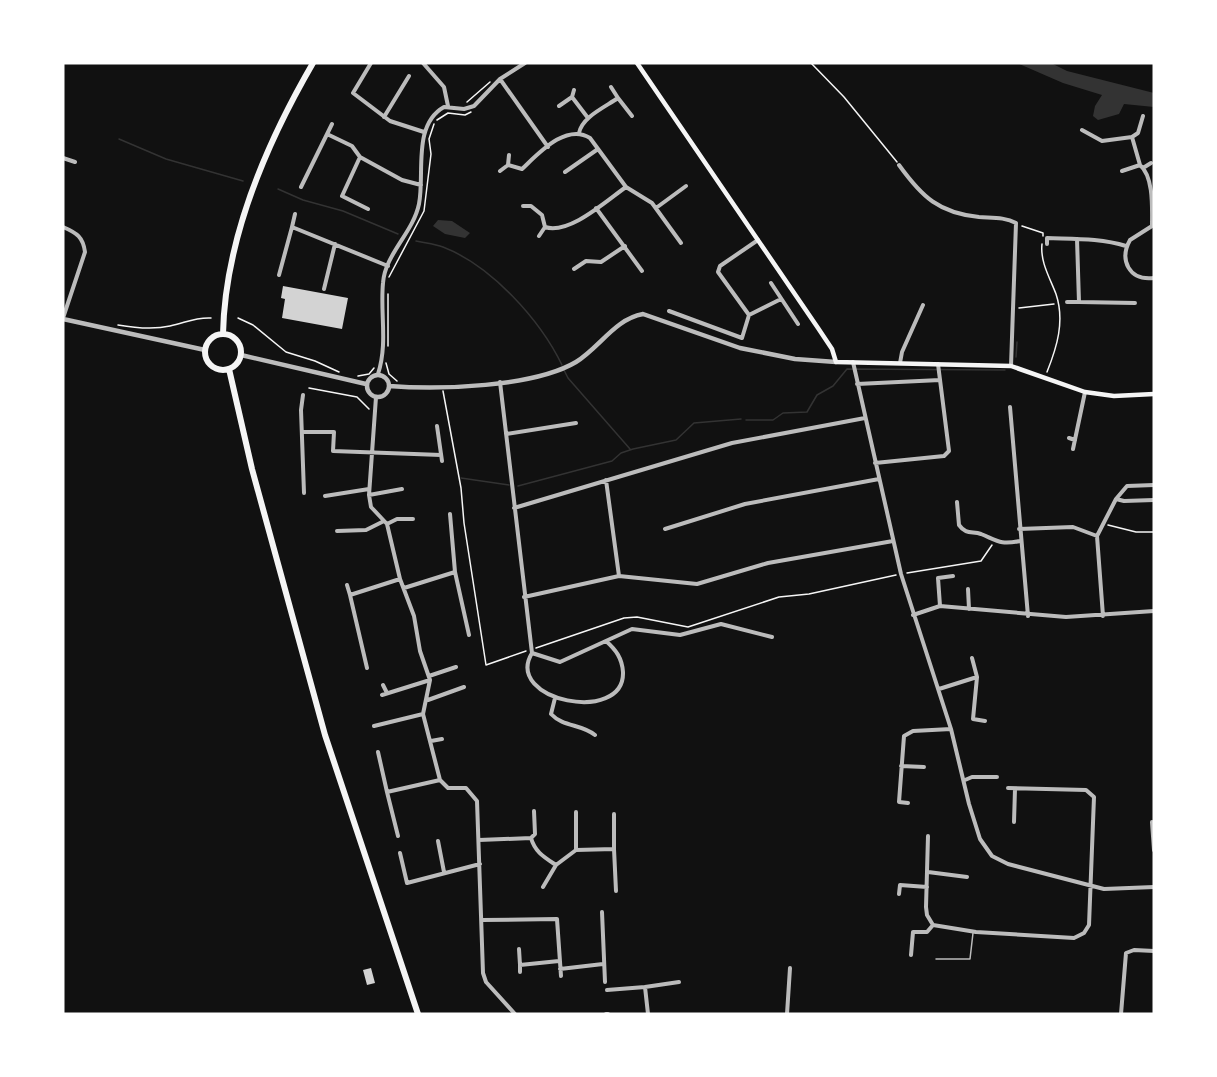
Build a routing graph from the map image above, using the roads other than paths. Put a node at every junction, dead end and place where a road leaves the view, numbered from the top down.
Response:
1 (313, 63) edge
2 (371, 63) edge
3 (423, 63) edge
4 (525, 63) edge
5 (637, 63) edge
6 (409, 76) dead end
7 (500, 79) junction
8 (611, 87) dead end
9 (574, 90) dead end
10 (572, 97) junction
11 (618, 98) junction
12 (448, 106) junction
13 (559, 106) dead end
14 (632, 116) dead end
15 (1143, 116) dead end
16 (384, 117) junction
17 (588, 118) junction
18 (332, 124) dead end
19 (1082, 130) dead end
20 (424, 132) junction
21 (579, 133) junction
22 (327, 134) junction
23 (1132, 137) junction
24 (548, 147) junction
25 (598, 149) junction
26 (509, 155) dead end
27 (63, 158) edge
28 (360, 158) junction
29 (75, 162) dead end
30 (1151, 163) dead end
31 (508, 165) junction
32 (899, 165) road end
33 (1141, 166) junction
34 (500, 171) dead end
35 (1122, 171) dead end
36 (565, 172) dead end
37 (421, 185) junction
38 (686, 186) dead end
39 (626, 187) junction
40 (301, 188) dead end
41 (1152, 194) edge
42 (523, 206) dead end
43 (596, 208) junction
44 (656, 208) junction
45 (368, 209) dead end
46 (295, 214) dead end
47 (1153, 226) edge
48 (63, 227) edge
49 (292, 227) junction
50 (545, 227) junction
51 (539, 236) dead end
52 (1077, 239) junction
53 (758, 240) junction
54 (681, 243) dead end
55 (335, 244) junction
56 (1047, 244) dead end
57 (625, 246) junction
58 (1126, 246) junction
59 (388, 266) junction
60 (574, 269) dead end
61 (642, 271) dead end
62 (279, 276) dead end
63 (1154, 278) edge
64 (771, 283) dead end
65 (324, 289) dead end
66 (781, 299) junction
67 (1067, 302) dead end
68 (1079, 302) junction
69 (1135, 303) dead end
70 (923, 305) dead end
71 (669, 311) dead end
72 (749, 315) junction
73 (63, 318) edge
74 (798, 324) dead end
75 (223, 334) junction
76 (205, 350) junction
77 (241, 355) junction
78 (836, 362) junction
79 (900, 363) junction
80 (854, 366) junction
81 (1011, 366) junction
82 (938, 367) junction
83 (229, 369) junction
84 (378, 374) junction
85 (940, 380) junction
86 (500, 381) junction
87 (366, 384) junction
88 (857, 384) junction
89 (389, 386) junction
90 (1085, 392) junction
91 (1154, 394) edge
92 (303, 395) dead end
93 (376, 397) junction
94 (1010, 407) dead end
95 (865, 418) junction
96 (576, 423) dead end
97 (437, 426) dead end
98 (302, 432) junction
99 (506, 434) junction
100 (1069, 438) dead end
101 (1075, 440) junction
102 (1073, 449) dead end
103 (373, 453) junction
104 (441, 455) junction
105 (442, 461) dead end
106 (875, 463) junction
107 (879, 479) junction
108 (606, 480) junction
109 (1154, 485) edge
110 (402, 489) dead end
111 (369, 492) junction
112 (304, 493) dead end
113 (325, 496) dead end
114 (1116, 499) junction
115 (1154, 500) edge
116 (957, 502) dead end
117 (514, 508) junction
118 (450, 514) dead end
119 (413, 519) dead end
120 (385, 522) junction
121 (665, 529) dead end
122 (1019, 529) junction
123 (337, 531) dead end
124 (1097, 536) junction
125 (893, 541) junction
126 (1020, 541) junction
127 (455, 572) junction
128 (619, 576) junction
129 (953, 576) dead end
130 (400, 579) junction
131 (347, 585) dead end
132 (404, 588) junction
133 (968, 589) dead end
134 (350, 596) junction
135 (524, 597) junction
136 (940, 606) junction
137 (969, 609) junction
138 (1154, 611) edge
139 (913, 615) junction
140 (1103, 615) junction
141 (1028, 616) junction
142 (469, 635) dead end
143 (772, 637) dead end
144 (606, 641) junction
145 (532, 651) junction
146 (972, 658) dead end
147 (456, 667) dead end
148 (367, 668) dead end
149 (977, 677) junction
150 (429, 678) junction
151 (383, 685) dead end
152 (464, 687) dead end
153 (939, 689) junction
154 (387, 693) junction
155 (382, 695) dead end
156 (555, 698) junction
157 (426, 701) junction
158 (423, 714) junction
159 (984, 721) dead end
160 (374, 726) dead end
161 (951, 729) junction
162 (595, 735) dead end
163 (442, 739) dead end
164 (431, 741) junction
165 (378, 752) dead end
166 (901, 766) junction
167 (924, 767) dead end
168 (997, 777) dead end
169 (440, 780) junction
170 (965, 780) junction
171 (1008, 788) dead end
172 (1015, 789) junction
173 (387, 792) junction
174 (908, 803) dead end
175 (534, 811) dead end
176 (576, 812) dead end
177 (614, 814) dead end
178 (1014, 822) dead end
179 (1152, 822) dead end
180 (398, 836) dead end
181 (928, 836) dead end
182 (531, 838) junction
183 (438, 840) dead end
184 (479, 840) junction
185 (614, 849) junction
186 (576, 850) junction
187 (1154, 850) edge
188 (399, 853) dead end
189 (480, 864) junction
190 (556, 865) junction
191 (444, 872) junction
192 (928, 872) junction
193 (967, 877) dead end
194 (1090, 885) junction
195 (1154, 886) edge
196 (543, 887) dead end
197 (927, 887) junction
198 (616, 891) dead end
199 (899, 894) dead end
200 (602, 912) dead end
201 (482, 920) junction
202 (933, 925) junction
203 (973, 932) junction
204 (519, 949) dead end
205 (1154, 951) edge
206 (911, 955) dead end
207 (936, 959) dead end
208 (559, 961) junction
209 (520, 964) junction
210 (603, 964) junction
211 (790, 968) dead end
212 (560, 969) junction
213 (520, 972) dead end
214 (561, 976) dead end
215 (605, 982) dead end
216 (679, 982) dead end
217 (645, 987) junction
218 (607, 990) dead end
219 (418, 1014) edge
220 (515, 1014) edge
221 (648, 1014) edge
222 (787, 1014) edge
223 (1121, 1014) edge

1 - 75 highway
2 - 16 street
3 - 12 street
4 - 7 street
5 - 53 main road
6 - 16 street
7 - 12 street
7 - 24 street
8 - 11 street
9 - 10 street
10 - 13 street
10 - 17 street
11 - 14 street
11 - 17 street
12 - 20 street
15 - 23 street
16 - 20 street
17 - 21 street
18 - 22 street
19 - 23 street
20 - 37 street
21 - 24 street
21 - 25 street
22 - 28 street
22 - 40 street
23 - 33 street
24 - 31 street
25 - 36 street
25 - 39 street
26 - 31 street
27 - 29 street
28 - 37 street
28 - 45 street
30 - 33 street
31 - 34 street
32 - 81 street
33 - 35 street
33 - 41 street
37 - 59 street
38 - 44 street
39 - 43 street
39 - 44 street
41 - 47 street
42 - 50 street
43 - 50 street
43 - 57 street
44 - 54 street
46 - 49 street
47 - 58 street
48 - 73 street
49 - 55 street
49 - 62 street
50 - 51 street
52 - 56 street
52 - 58 street
52 - 68 street
53 - 72 street
53 - 78 main road
55 - 59 street
55 - 65 street
57 - 60 street
57 - 61 street
58 - 63 street
59 - 84 street
64 - 66 street
66 - 72 street
66 - 74 street
67 - 68 street
68 - 69 street
70 - 79 street
71 - 72 street
73 - 76 street
75 - 76 highway
75 - 77 highway
76 - 83 highway
77 - 83 highway
77 - 87 street
78 - 80 main road
78 - 86 street
79 - 80 main road
79 - 82 main road
80 - 88 street
81 - 82 main road
81 - 90 main road
82 - 85 street
83 - 219 highway
84 - 87 street
84 - 89 street
85 - 88 street
85 - 106 street
86 - 89 street
86 - 99 street
87 - 93 street
88 - 95 street
89 - 93 street
90 - 91 main road
90 - 101 street
92 - 98 street
93 - 103 street
94 - 122 street
95 - 106 street
95 - 108 street
96 - 99 street
97 - 104 street
98 - 103 street
98 - 112 street
99 - 117 street
100 - 101 street
101 - 102 street
103 - 104 street
103 - 111 street
104 - 105 street
106 - 107 street
107 - 121 street
107 - 125 street
108 - 117 street
108 - 128 street
109 - 114 street
110 - 111 street
111 - 113 street
111 - 120 street
114 - 115 street
114 - 124 street
116 - 126 street
117 - 135 street
118 - 127 street
119 - 120 street
120 - 123 street
120 - 130 street
122 - 124 street
122 - 126 street
124 - 140 street
125 - 128 street
125 - 139 street
126 - 141 street
127 - 132 street
127 - 142 street
128 - 135 street
129 - 136 street
130 - 132 street
130 - 134 street
131 - 134 street
132 - 150 street
133 - 137 street
134 - 148 street
135 - 145 street
136 - 137 street
136 - 139 street
137 - 141 street
138 - 140 street
139 - 153 street
140 - 141 street
143 - 144 street
144 - 145 street
144 - 156 street
145 - 156 street
146 - 149 street
147 - 150 street
149 - 153 street
149 - 159 street
150 - 154 street
150 - 157 street
151 - 154 street
152 - 157 street
153 - 161 street
154 - 155 street
156 - 162 street
157 - 158 street
158 - 160 street
158 - 164 street
161 - 166 street
161 - 170 street
163 - 164 street
164 - 169 street
165 - 173 street
166 - 167 street
166 - 174 street
168 - 170 street
169 - 173 street
169 - 184 street
170 - 194 street
171 - 172 street
172 - 178 street
172 - 194 street
173 - 180 street
175 - 182 street
176 - 186 street
177 - 185 street
179 - 187 street
181 - 192 street
182 - 184 street
182 - 190 street
183 - 191 street
184 - 189 street
185 - 186 street
185 - 198 street
186 - 190 street
188 - 191 street
189 - 191 street
189 - 201 street
190 - 196 street
192 - 193 street
192 - 197 street
194 - 195 street
194 - 203 street
197 - 199 street
197 - 202 street
200 - 210 street
201 - 208 street
201 - 220 street
202 - 203 street
202 - 206 street
203 - 207 lane
204 - 209 street
205 - 223 street
208 - 209 street
208 - 212 street
209 - 213 street
210 - 212 street
210 - 215 street
211 - 222 street
212 - 214 street
216 - 217 street
217 - 218 street
217 - 221 street

